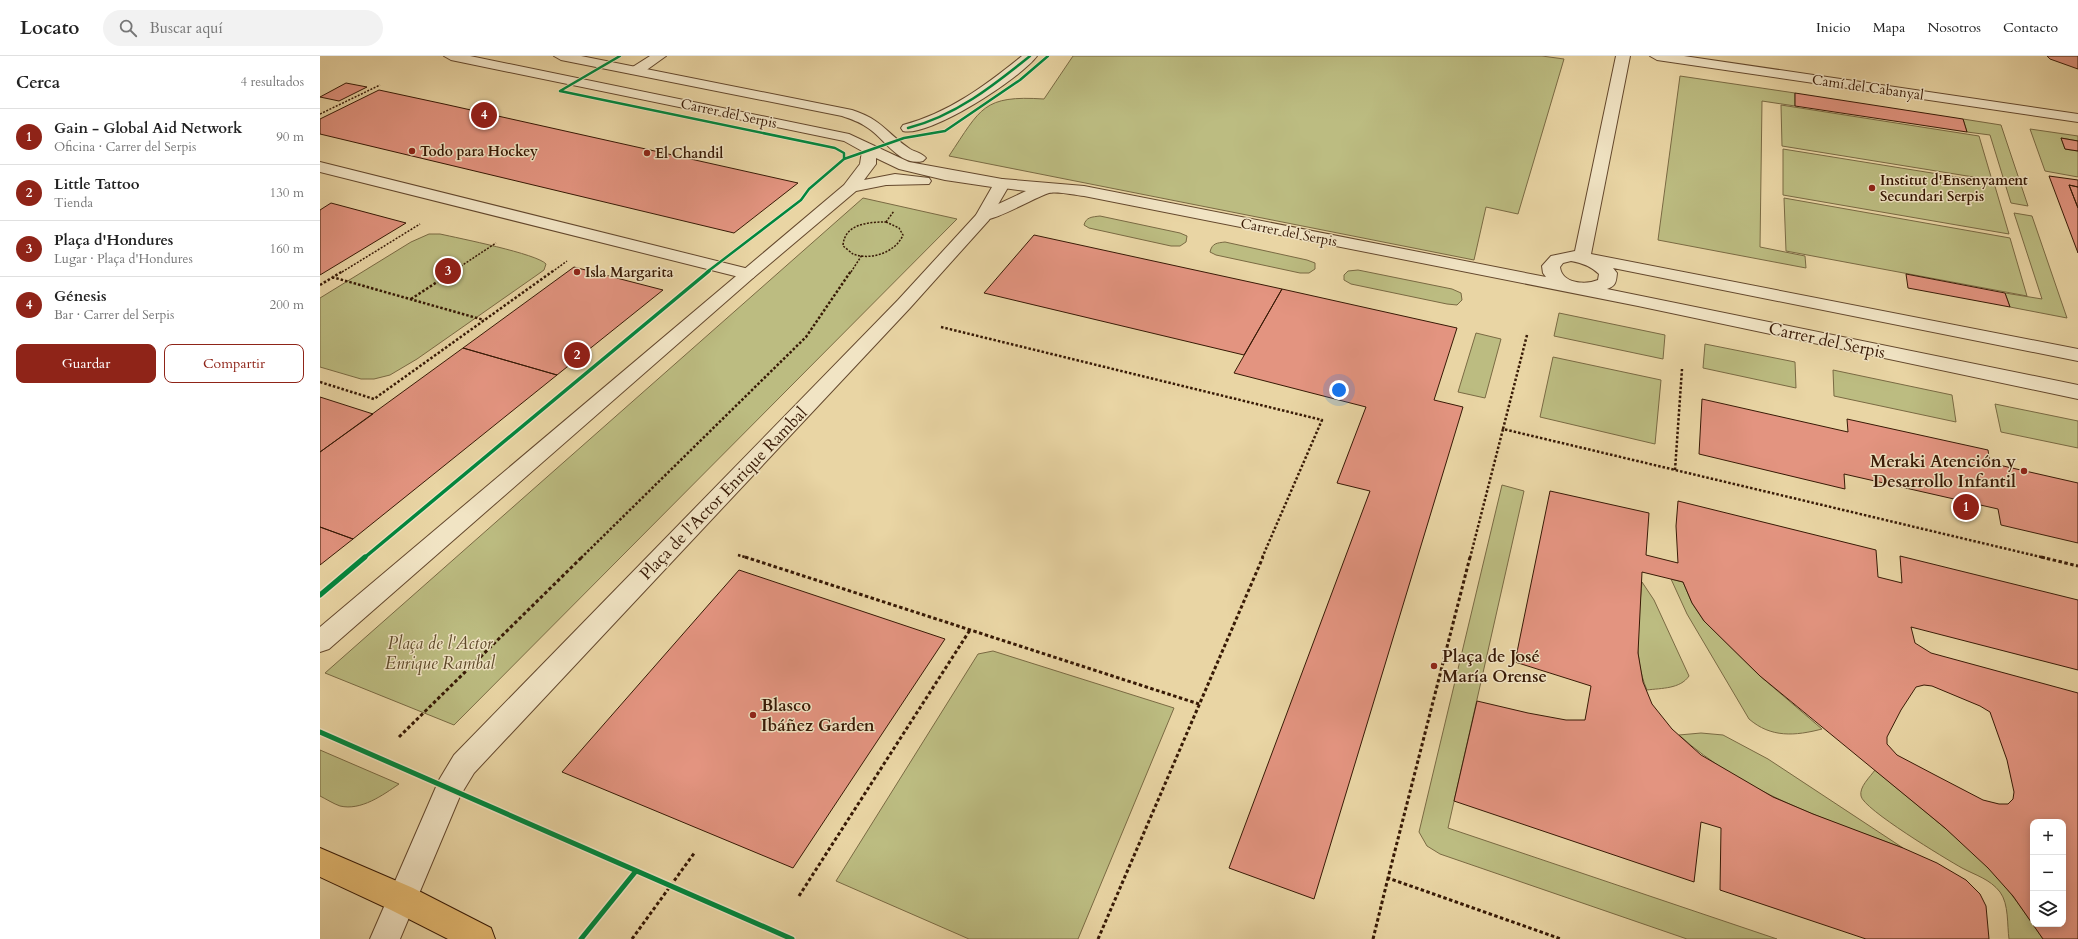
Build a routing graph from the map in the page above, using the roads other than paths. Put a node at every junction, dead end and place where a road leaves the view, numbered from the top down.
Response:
1 (451, 56) edge
2 (561, 56) edge
3 (659, 56) edge
4 (1030, 56) edge
5 (1623, 56) edge
6 (1657, 56) edge
7 (636, 71) junction
8 (2078, 118) edge
9 (908, 128) dead end
10 (870, 150) junction
11 (320, 166) edge
12 (1002, 184) junction
13 (850, 188) junction
14 (1056, 188) junction
15 (983, 217) junction
16 (1582, 257) junction
17 (747, 274) junction
18 (1575, 289) junction
19 (2078, 356) edge
20 (2078, 392) edge
21 (320, 642) edge
22 (320, 862) edge
23 (402, 898) junction
24 (385, 939) edge
25 (480, 939) edge

1 - 10 street, Carrer del Serpis
2 - 7 street, Carrer del Serpis
3 - 7 street
4 - 9 street
5 - 16 street
6 - 8 street, Camí del Cabanyal
7 - 12 street, Carrer del Serpis
10 - 12 street, Carrer del Serpis
10 - 13 street
11 - 17 street
12 - 14 street, Carrer del Serpis
12 - 15 street, Plaça de l'Actor Enrique Rambal
13 - 15 street
13 - 17 street
14 - 15 street, Plaça de l'Actor Enrique Rambal
14 - 18 street, Carrer del Serpis
15 - 23 street, Plaça de l'Actor Enrique Rambal
16 - 18 street, Carrer del Serpis
16 - 18 street, Carrer del Serpis
16 - 19 street, Carrer del Serpis
17 - 21 street
18 - 20 street, Carrer del Serpis
22 - 23 main road
23 - 24 street, Plaça de l'Actor Enrique Rambal
23 - 25 main road

